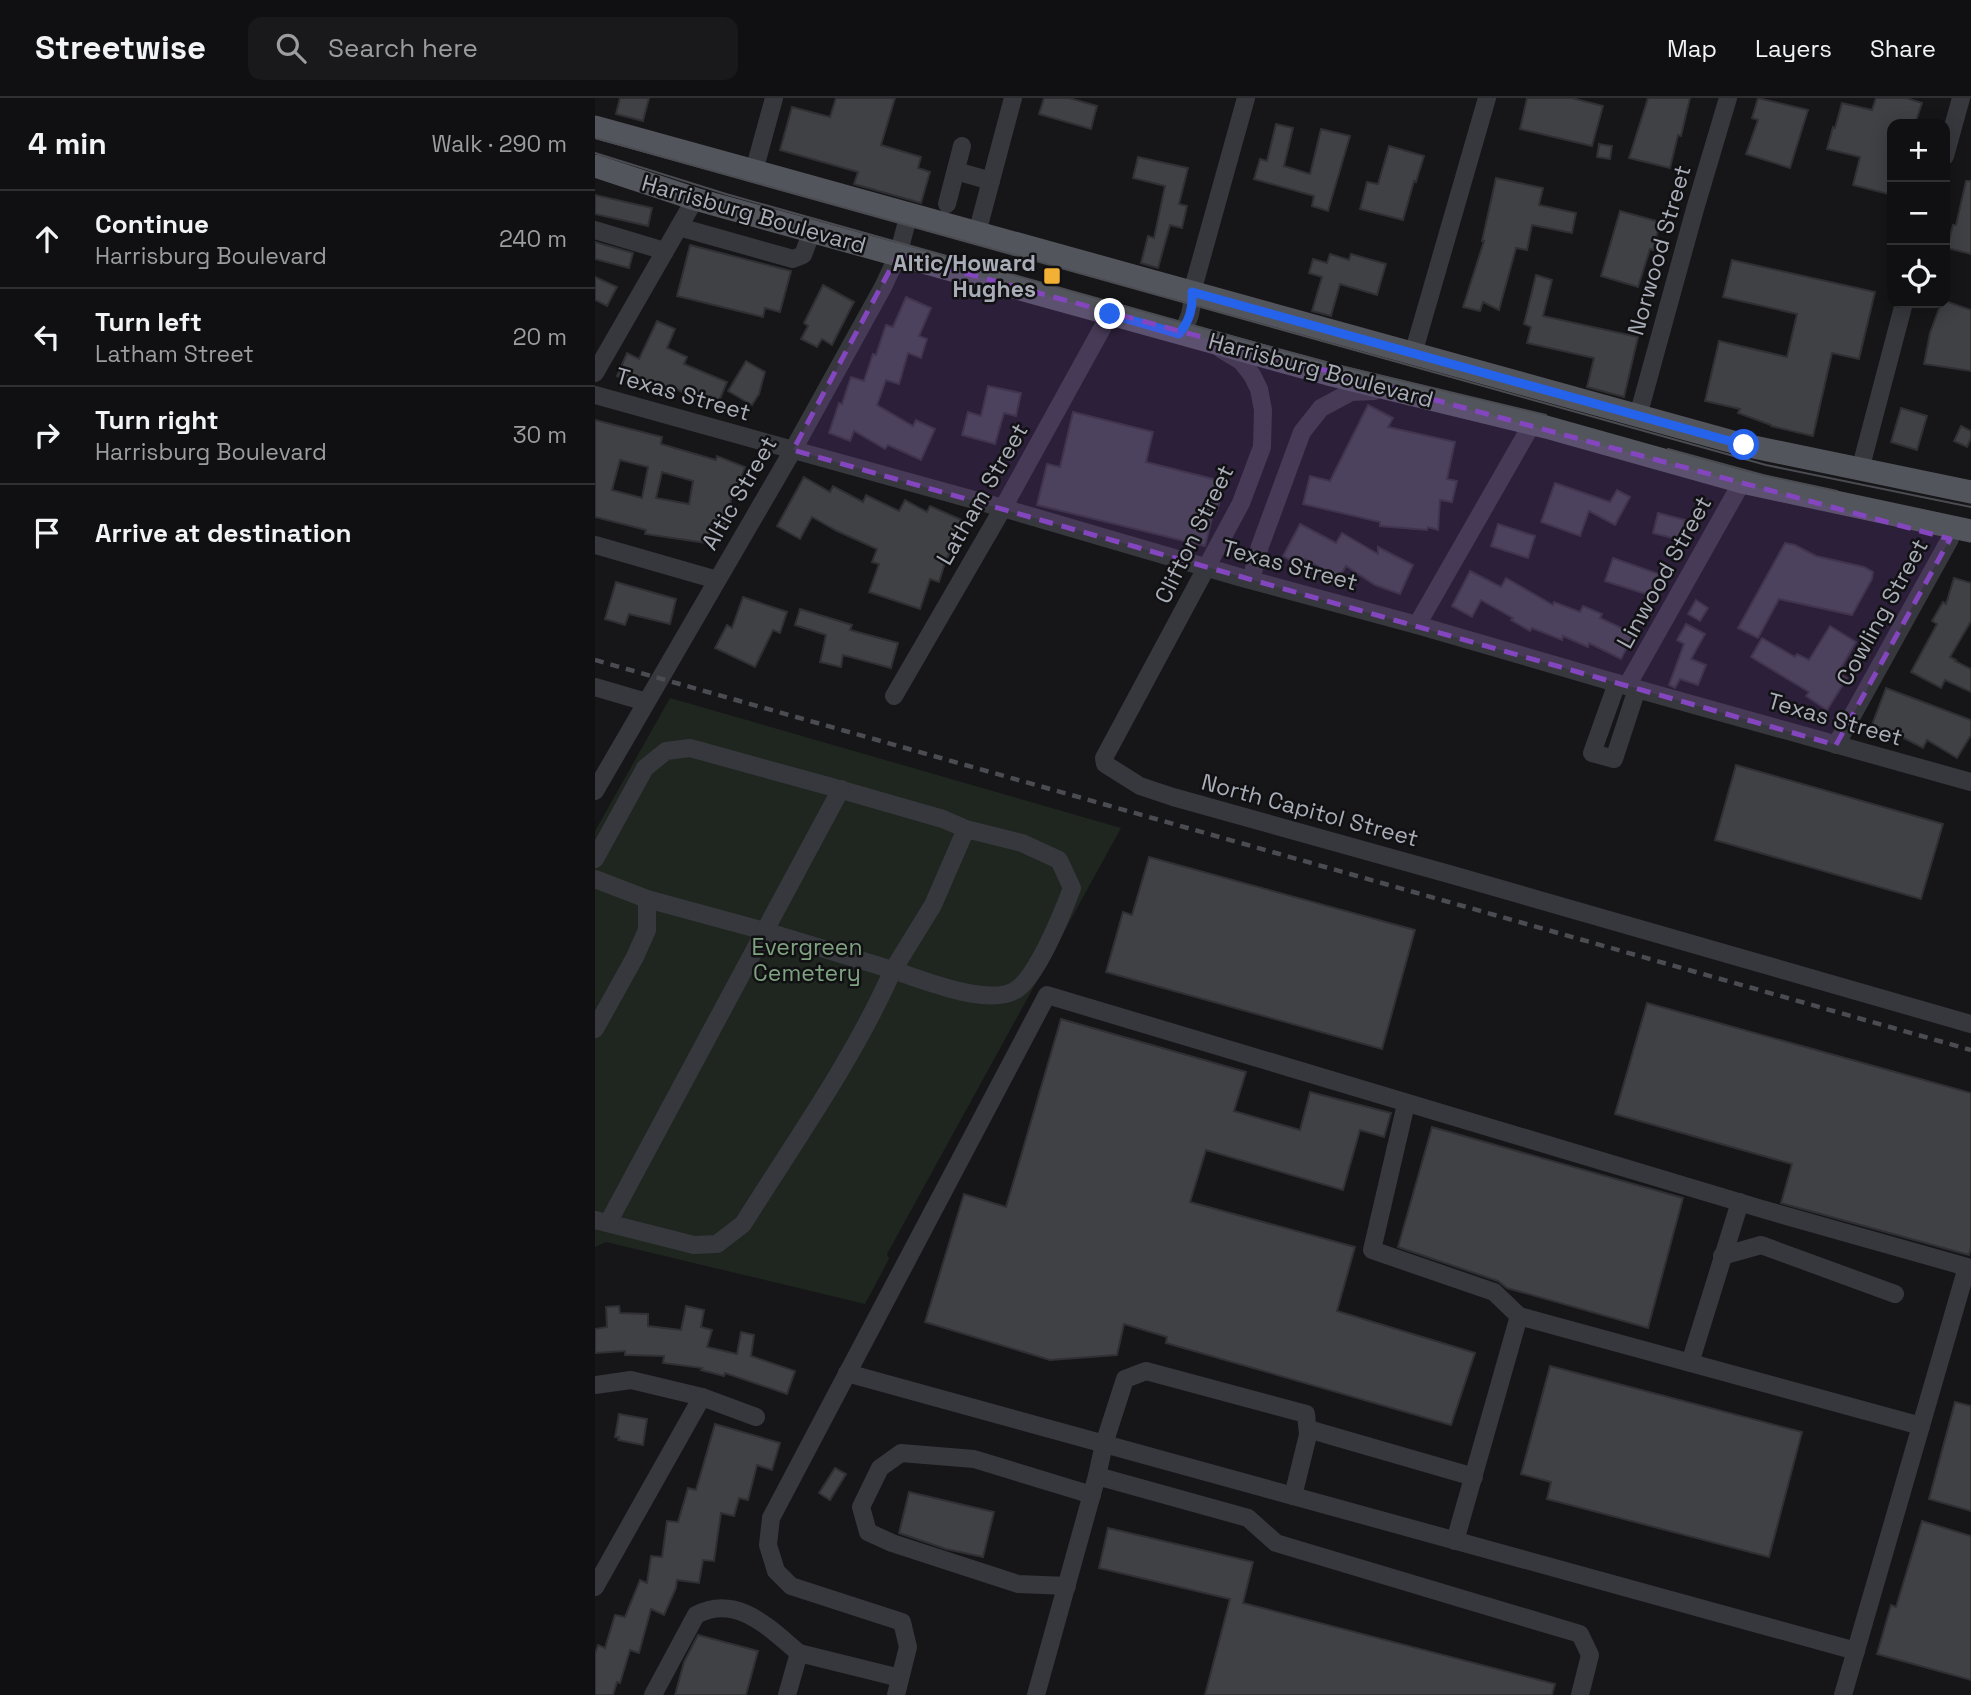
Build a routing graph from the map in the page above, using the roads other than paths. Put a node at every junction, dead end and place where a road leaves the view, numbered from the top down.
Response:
1 (774, 98) edge
2 (1013, 98) edge
3 (1246, 98) edge
4 (1487, 98) edge
5 (1728, 98) edge
6 (1961, 98) edge
7 (595, 127) edge
8 (1950, 138) edge
9 (962, 146) dead end
10 (595, 166) edge
11 (754, 171) junction
12 (955, 171) junction
13 (991, 181) junction
14 (695, 199) junction
15 (947, 204) dead end
16 (909, 214) junction
17 (679, 227) junction
18 (595, 230) edge
19 (812, 231) junction
20 (977, 233) junction
21 (665, 251) junction
22 (898, 255) junction
23 (1192, 292) junction
24 (1903, 308) edge
25 (1110, 314) junction
26 (1179, 334) junction
27 (1205, 341) junction
28 (1413, 354) junction
29 (595, 373) edge
30 (1393, 390) junction
31 (595, 395) edge
32 (1638, 416) junction
33 (1532, 424) junction
34 (793, 450) junction
35 (1860, 470) junction
36 (1971, 479) edge
37 (1742, 481) junction
38 (1971, 492) edge
39 (1003, 508) junction
40 (1964, 538) edge
41 (595, 545) edge
42 (1208, 568) junction
43 (717, 580) junction
44 (1251, 580) junction
45 (1417, 625) junction
46 (1627, 686) junction
47 (595, 687) edge
48 (894, 696) dead end
49 (646, 702) junction
50 (1836, 745) junction
51 (1104, 758) joint
52 (1971, 782) edge
53 (841, 789) junction
54 (595, 791) edge
55 (966, 829) junction
56 (595, 859) edge
57 (595, 879) edge
58 (647, 899) junction
59 (765, 930) junction
60 (893, 970) junction
61 (1971, 1024) edge
62 (595, 1030) edge
63 (1406, 1104) junction
64 (1740, 1202) junction
65 (601, 1221) edge
66 (1723, 1256) junction
67 (1967, 1282) edge
68 (1895, 1294) dead end
69 (1519, 1316) junction
70 (1690, 1363) junction
71 (847, 1373) junction
72 (595, 1384) edge
73 (702, 1397) junction
74 (756, 1417) dead end
75 (1921, 1426) junction
76 (1307, 1429) junction
77 (1104, 1444) junction
78 (1097, 1476) junction
79 (1474, 1477) junction
80 (1092, 1495) junction
81 (1293, 1496) junction
82 (1455, 1541) junction
83 (1067, 1586) junction
84 (595, 1587) edge
85 (1856, 1651) junction
86 (799, 1653) junction
87 (898, 1687) edge
88 (653, 1695) edge
89 (787, 1695) edge
90 (1036, 1695) edge
91 (1580, 1695) edge
92 (1843, 1695) edge

1 - 11 street
2 - 13 street
3 - 23 street
4 - 28 street
5 - 32 street, Norwood Street
6 - 8 street
7 - 11 main road, Harrisburg Boulevard
9 - 12 street
10 - 14 main road, Harrisburg Boulevard
11 - 16 main road, Harrisburg Boulevard
12 - 13 street
12 - 15 street
13 - 20 street
14 - 17 street
14 - 19 main road, Harrisburg Boulevard
16 - 20 main road, Harrisburg Boulevard
16 - 22 street, Altic Street
17 - 19 street
17 - 21 street
18 - 21 street
19 - 22 main road, Harrisburg Boulevard
20 - 23 main road, Harrisburg Boulevard
21 - 29 street
22 - 25 main road, Harrisburg Boulevard
22 - 34 street, Altic Street
23 - 26 street
23 - 28 main road, Harrisburg Boulevard
24 - 35 street
25 - 26 main road, Harrisburg Boulevard
25 - 39 street, Latham Street
26 - 27 main road, Harrisburg Boulevard
27 - 30 main road, Harrisburg Boulevard
27 - 42 street, Clifton Street
28 - 32 main road, Harrisburg Boulevard
30 - 33 main road, Harrisburg Boulevard
30 - 44 street
31 - 34 street, Texas Street
32 - 35 main road, Harrisburg Boulevard
33 - 37 main road, Harrisburg Boulevard
33 - 45 street
34 - 39 street, Texas Street
34 - 43 street, Altic Street
35 - 36 main road
35 - 38 main road, Harrisburg Boulevard
37 - 40 main road, Harrisburg Boulevard
37 - 46 street, Linwood Street
39 - 42 street, Texas Street
39 - 48 street, Latham Street
40 - 50 street, Cowling Street
41 - 43 street
42 - 44 street, Texas Street
42 - 51 street, Clifton Street
43 - 49 street, Altic Street
44 - 45 street, Texas Street
45 - 46 street, Texas Street
46 - 50 street, Texas Street
47 - 49 street
49 - 54 street, Altic Street
50 - 52 street, Texas Street
51 - 61 street, North Capitol Street
53 - 55 street
53 - 56 street
53 - 59 street
55 - 60 street
55 - 60 street
57 - 58 street
58 - 59 street
58 - 62 street
59 - 60 street
59 - 65 street
60 - 65 street
63 - 64 street
63 - 69 street
63 - 71 street
64 - 66 street
64 - 67 street
66 - 68 street
66 - 70 street
67 - 75 street
69 - 70 street
69 - 79 street
70 - 75 street
71 - 77 street
71 - 87 street
72 - 73 street
73 - 74 street
73 - 84 street
75 - 85 street
76 - 77 street
76 - 79 street
76 - 81 street
77 - 78 street
77 - 81 street
78 - 80 street
78 - 91 street
79 - 82 street
80 - 83 street
80 - 83 street
81 - 82 street
82 - 85 street
83 - 90 street
85 - 92 street
86 - 87 street
86 - 88 street
86 - 89 street

